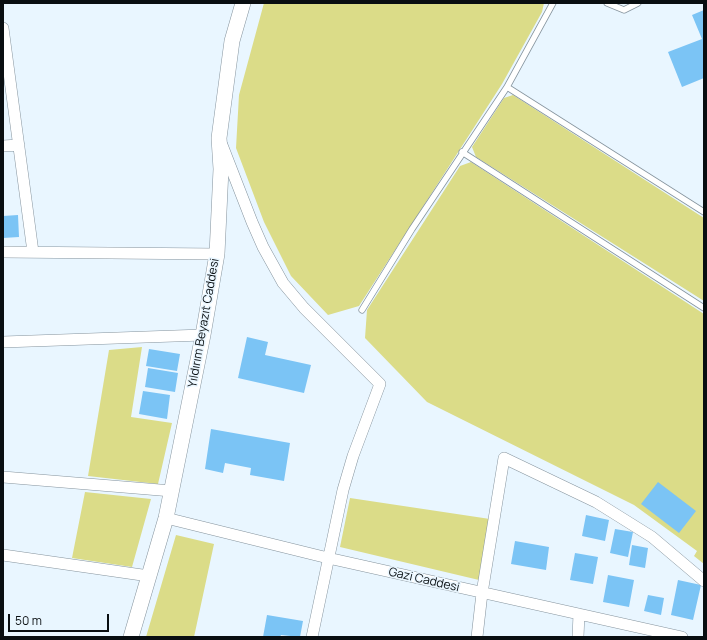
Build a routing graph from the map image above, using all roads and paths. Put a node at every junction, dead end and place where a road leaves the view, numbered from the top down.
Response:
1 (243, 3) edge
2 (553, 3) edge
3 (607, 3) edge
4 (638, 3) edge
5 (3, 28) edge
6 (4, 43) edge
7 (506, 87) junction
8 (220, 138) junction
9 (3, 146) edge
10 (19, 146) junction
11 (462, 152) junction
12 (704, 212) edge
13 (3, 252) edge
14 (33, 252) junction
15 (217, 254) junction
16 (704, 308) edge
17 (362, 310) dead end
18 (204, 335) junction
19 (3, 342) edge
20 (3, 477) edge
21 (172, 491) junction
22 (166, 518) junction
23 (3, 554) edge
24 (328, 558) junction
25 (149, 576) junction
26 (704, 582) edge
27 (482, 593) junction
28 (579, 614) junction
29 (665, 635) edge
30 (131, 637) edge
31 (312, 637) edge
32 (477, 637) edge
33 (578, 637) edge
34 (682, 637) edge

1 - 8 street, Yıldırım Beyazıt Caddesi
2 - 7 lane
3 - 4 lane
5 - 6 street
6 - 10 street
7 - 11 lane
7 - 12 lane
8 - 15 street, Yıldırım Beyazıt Caddesi
8 - 24 street
9 - 10 street
10 - 14 street
11 - 16 lane
11 - 17 lane
13 - 14 street
14 - 15 street
15 - 18 street, Yıldırım Beyazıt Caddesi
18 - 19 street
18 - 21 street, Yıldırım Beyazıt Caddesi
20 - 21 street
21 - 22 street, Yıldırım Beyazıt Caddesi
22 - 24 street, Gazi Caddesi
22 - 25 street, Yıldırım Beyazıt Caddesi
23 - 25 street
24 - 27 street, Gazi Caddesi
24 - 31 street
25 - 30 street, Yıldırım Beyazıt Caddesi
26 - 27 street
27 - 28 street, Gazi Caddesi
27 - 32 street
28 - 29 street, Gazi Caddesi
28 - 33 street
29 - 34 street, Gazi Caddesi

